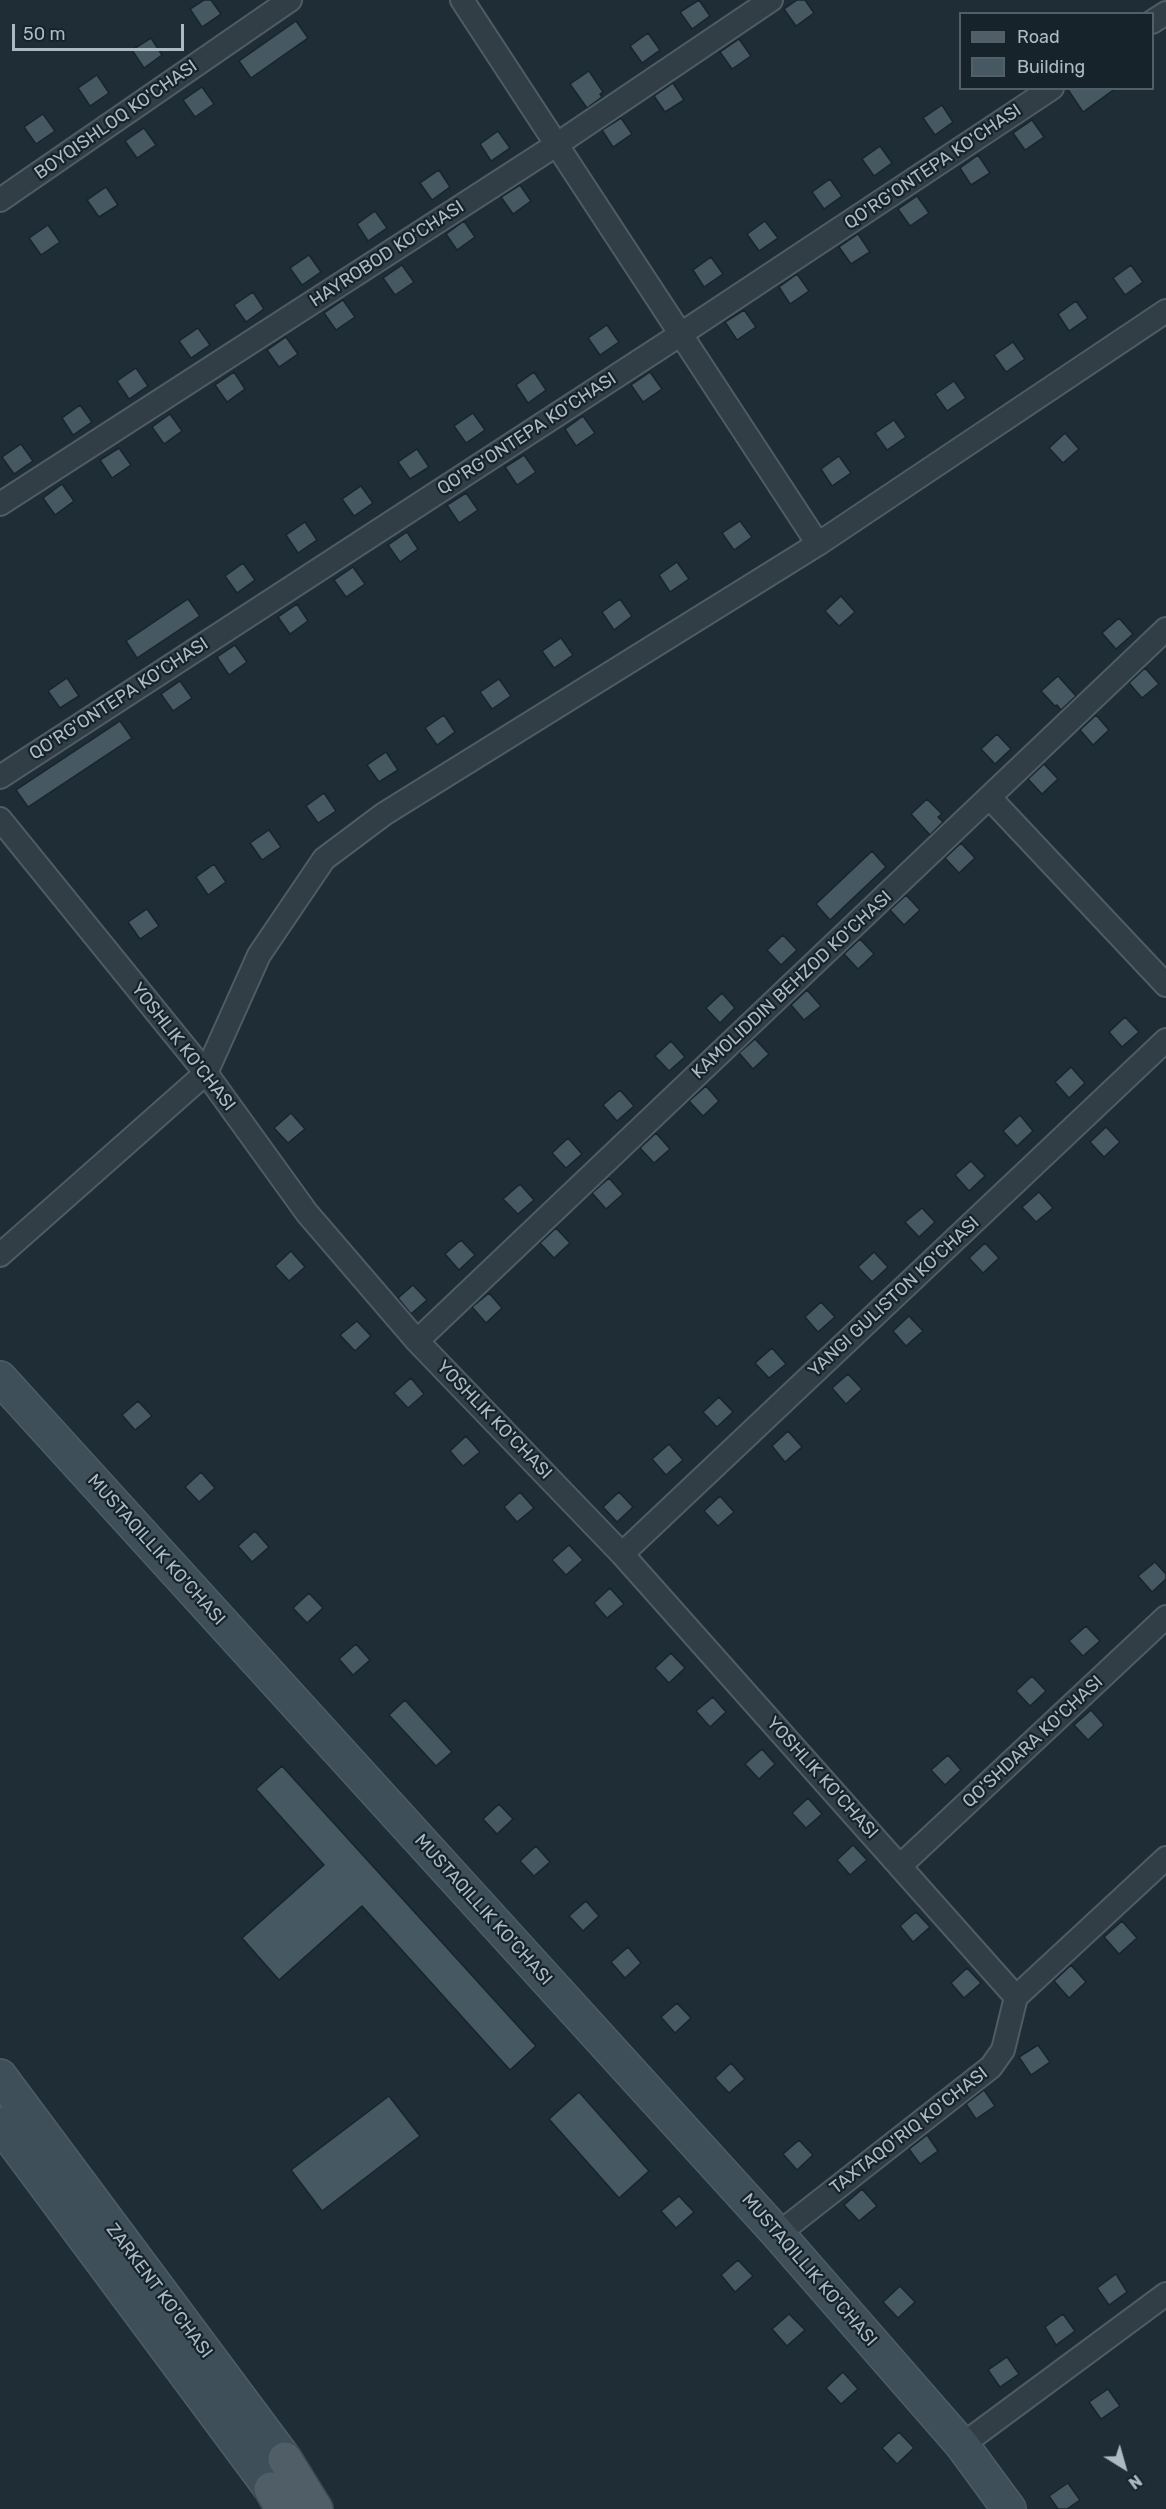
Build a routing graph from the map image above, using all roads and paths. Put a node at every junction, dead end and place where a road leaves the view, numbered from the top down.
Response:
1 (290, 0) edge
2 (462, 0) edge
3 (771, 0) edge
4 (1049, 90) edge
5 (556, 145) junction
6 (0, 200) edge
7 (1166, 311) edge
8 (681, 334) junction
9 (0, 504) edge
10 (818, 544) junction
11 (1166, 629) edge
12 (0, 777) edge
13 (990, 798) junction
14 (0, 819) edge
15 (1166, 985) edge
16 (1166, 1041) edge
17 (206, 1073) junction
18 (0, 1255) edge
19 (417, 1341) junction
20 (0, 1378) edge
21 (622, 1554) junction
22 (1166, 1617) edge
23 (1166, 1858) edge
24 (900, 1866) junction
25 (1016, 1997) junction
26 (0, 2076) edge
27 (0, 2124) edge
28 (778, 2234) junction
29 (1166, 2294) edge
30 (962, 2445) junction
31 (279, 2502) edge
32 (315, 2509) edge
33 (1009, 2509) edge

1 - 6 street, BOYQISHLOQ KO'CHASI
2 - 5 street
3 - 5 street, HAYROBOD KO'CHASI
4 - 8 street, QO'RG'ONTEPA KO'CHASI
5 - 8 street
5 - 9 street, HAYROBOD KO'CHASI
7 - 10 street
8 - 10 street
8 - 12 street, QO'RG'ONTEPA KO'CHASI
10 - 17 street
11 - 13 street, KAMOLIDDIN BEHZOD KO'CHASI
13 - 15 street
13 - 19 street, KAMOLIDDIN BEHZOD KO'CHASI
14 - 17 street, YOSHLIK KO'CHASI
16 - 21 street, YANGI GULISTON KO'CHASI
17 - 18 street
17 - 19 street, YOSHLIK KO'CHASI
19 - 21 street, YOSHLIK KO'CHASI
20 - 28 main road, MUSTAQILLIK KO'CHASI
21 - 24 street, YOSHLIK KO'CHASI
22 - 24 street, QO'SHDARA KO'CHASI
23 - 25 street
24 - 25 street, YOSHLIK KO'CHASI
25 - 28 street, TAXTAQO'RIQ KO'CHASI
26 - 32 main road, ZARKENT KO'CHASI
27 - 31 main road, ZARKENT KO'CHASI
28 - 30 main road, MUSTAQILLIK KO'CHASI
29 - 30 street
30 - 33 main road, MUSTAQILLIK KO'CHASI

